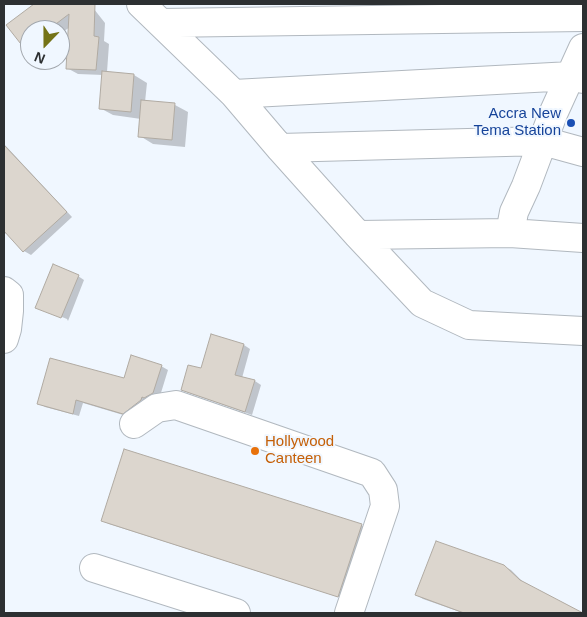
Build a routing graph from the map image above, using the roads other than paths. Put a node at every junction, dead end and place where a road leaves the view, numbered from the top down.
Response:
1 (141, 4) edge
2 (583, 16) edge
3 (161, 23) junction
4 (583, 48) edge
5 (577, 77) edge
6 (234, 94) junction
7 (543, 141) junction
8 (280, 148) junction
9 (583, 152) edge
10 (510, 233) junction
11 (358, 234) junction
12 (583, 238) edge
13 (4, 291) edge
14 (583, 331) edge
15 (4, 339) edge
16 (134, 424) dead end
17 (94, 568) dead end
18 (236, 613) edge
19 (350, 613) edge

1 - 3 lane
2 - 3 lane
3 - 6 lane
4 - 5 lane
5 - 6 lane
5 - 7 lane
6 - 8 lane
7 - 8 lane
7 - 9 lane
7 - 10 lane
8 - 11 lane
10 - 11 lane
10 - 12 lane
11 - 14 lane
13 - 15 lane
16 - 19 lane
17 - 18 lane

